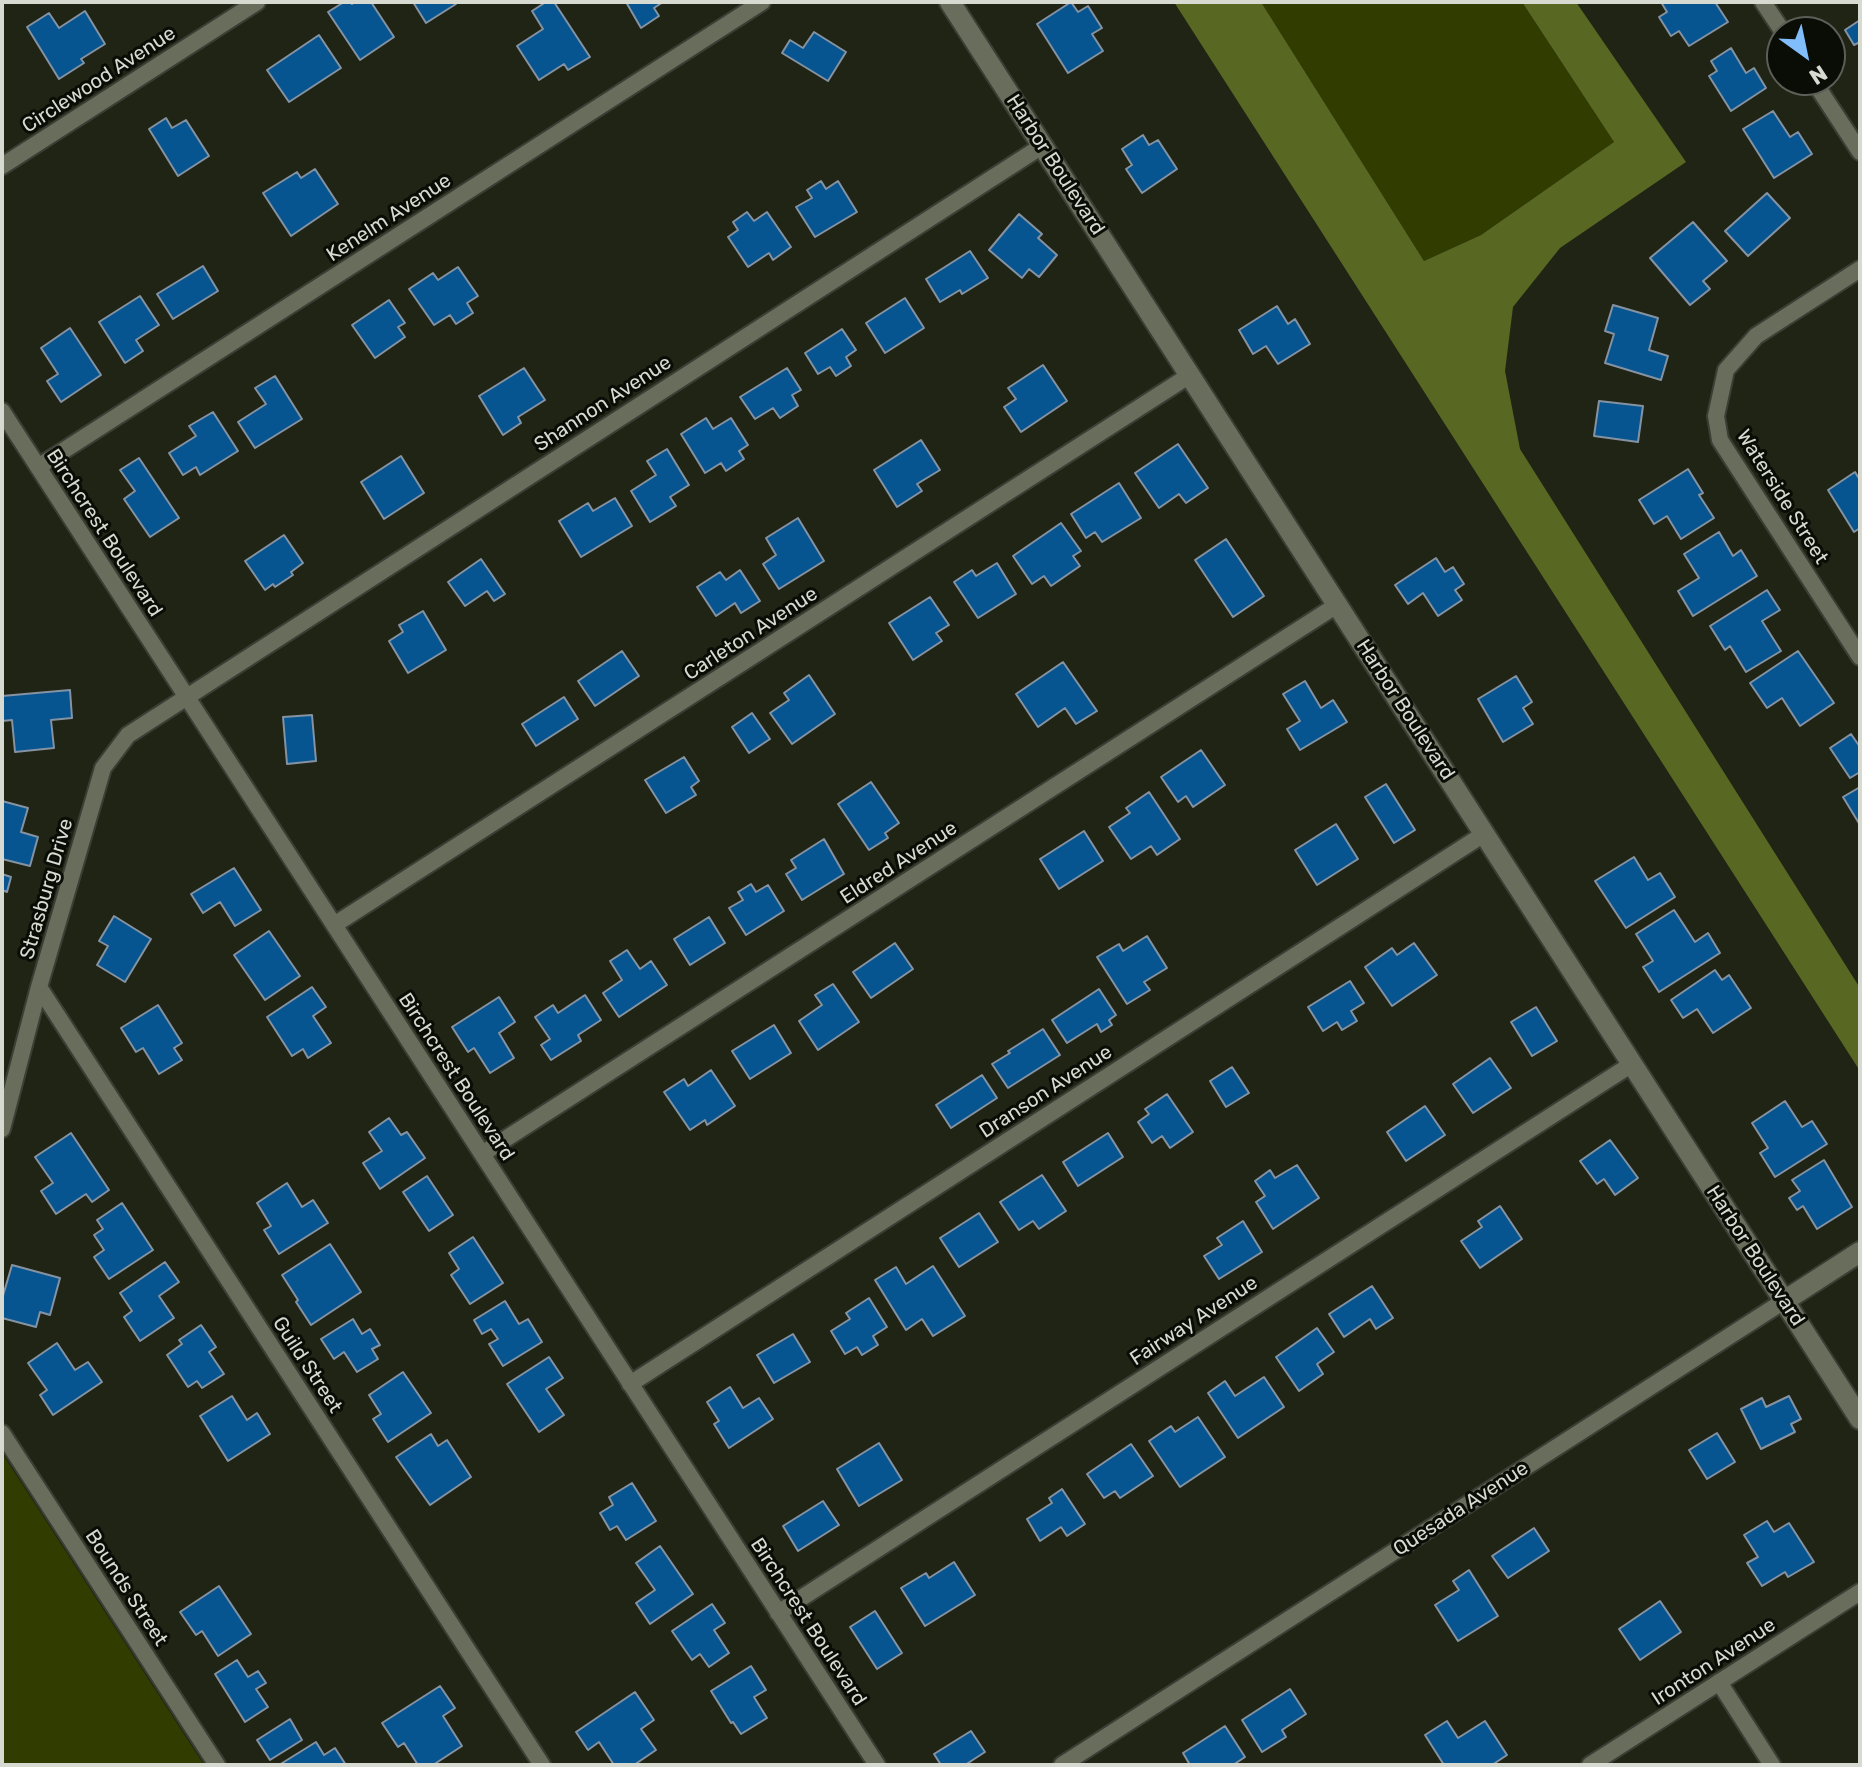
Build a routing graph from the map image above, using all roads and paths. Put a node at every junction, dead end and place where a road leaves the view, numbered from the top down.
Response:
1 (257, 2) edge
2 (762, 2) edge
3 (950, 2) edge
4 (1823, 96) edge
5 (1042, 146) junction
6 (1860, 152) edge
7 (2, 166) edge
8 (1860, 269) edge
9 (1190, 375) junction
10 (2, 411) edge
11 (38, 467) junction
12 (1337, 605) junction
13 (1860, 657) edge
14 (186, 696) junction
15 (1484, 834) junction
16 (334, 925) junction
17 (39, 987) junction
18 (1632, 1064) junction
19 (2, 1129) edge
20 (482, 1154) junction
21 (1860, 1252) edge
22 (1784, 1301) junction
23 (630, 1384) junction
24 (1860, 1419) edge
25 (2, 1433) edge
26 (1860, 1592) edge
27 (778, 1613) junction
28 (1719, 1682) junction
29 (217, 1765) edge
30 (542, 1765) edge
31 (877, 1765) edge
32 (1062, 1765) edge
33 (1590, 1765) edge
34 (1772, 1765) edge

1 - 7 street, Circlewood Avenue
2 - 11 street, Kenelm Avenue
3 - 5 street, Harbor Boulevard
4 - 6 street
5 - 9 street, Harbor Boulevard
5 - 14 street, Shannon Avenue
8 - 13 street, Waterside Street
9 - 12 street, Harbor Boulevard
9 - 16 street, Carleton Avenue
10 - 11 street, Birchcrest Boulevard
11 - 14 street, Birchcrest Boulevard
12 - 15 street, Harbor Boulevard
12 - 20 street, Eldred Avenue
14 - 16 street, Birchcrest Boulevard
14 - 17 street, Strasburg Drive
15 - 18 street, Harbor Boulevard
15 - 23 street, Dranson Avenue
16 - 20 street, Birchcrest Boulevard
17 - 19 street, Strasburg Drive
17 - 30 street, Guild Street
18 - 22 street, Harbor Boulevard
18 - 27 street, Fairway Avenue
20 - 23 street, Birchcrest Boulevard
21 - 22 street, Quesada Avenue
22 - 24 street, Harbor Boulevard
22 - 32 street, Quesada Avenue
23 - 27 street, Birchcrest Boulevard
25 - 29 street, Bounds Street
26 - 28 street, Ironton Avenue
27 - 31 street, Birchcrest Boulevard
28 - 33 street, Ironton Avenue
28 - 34 street

